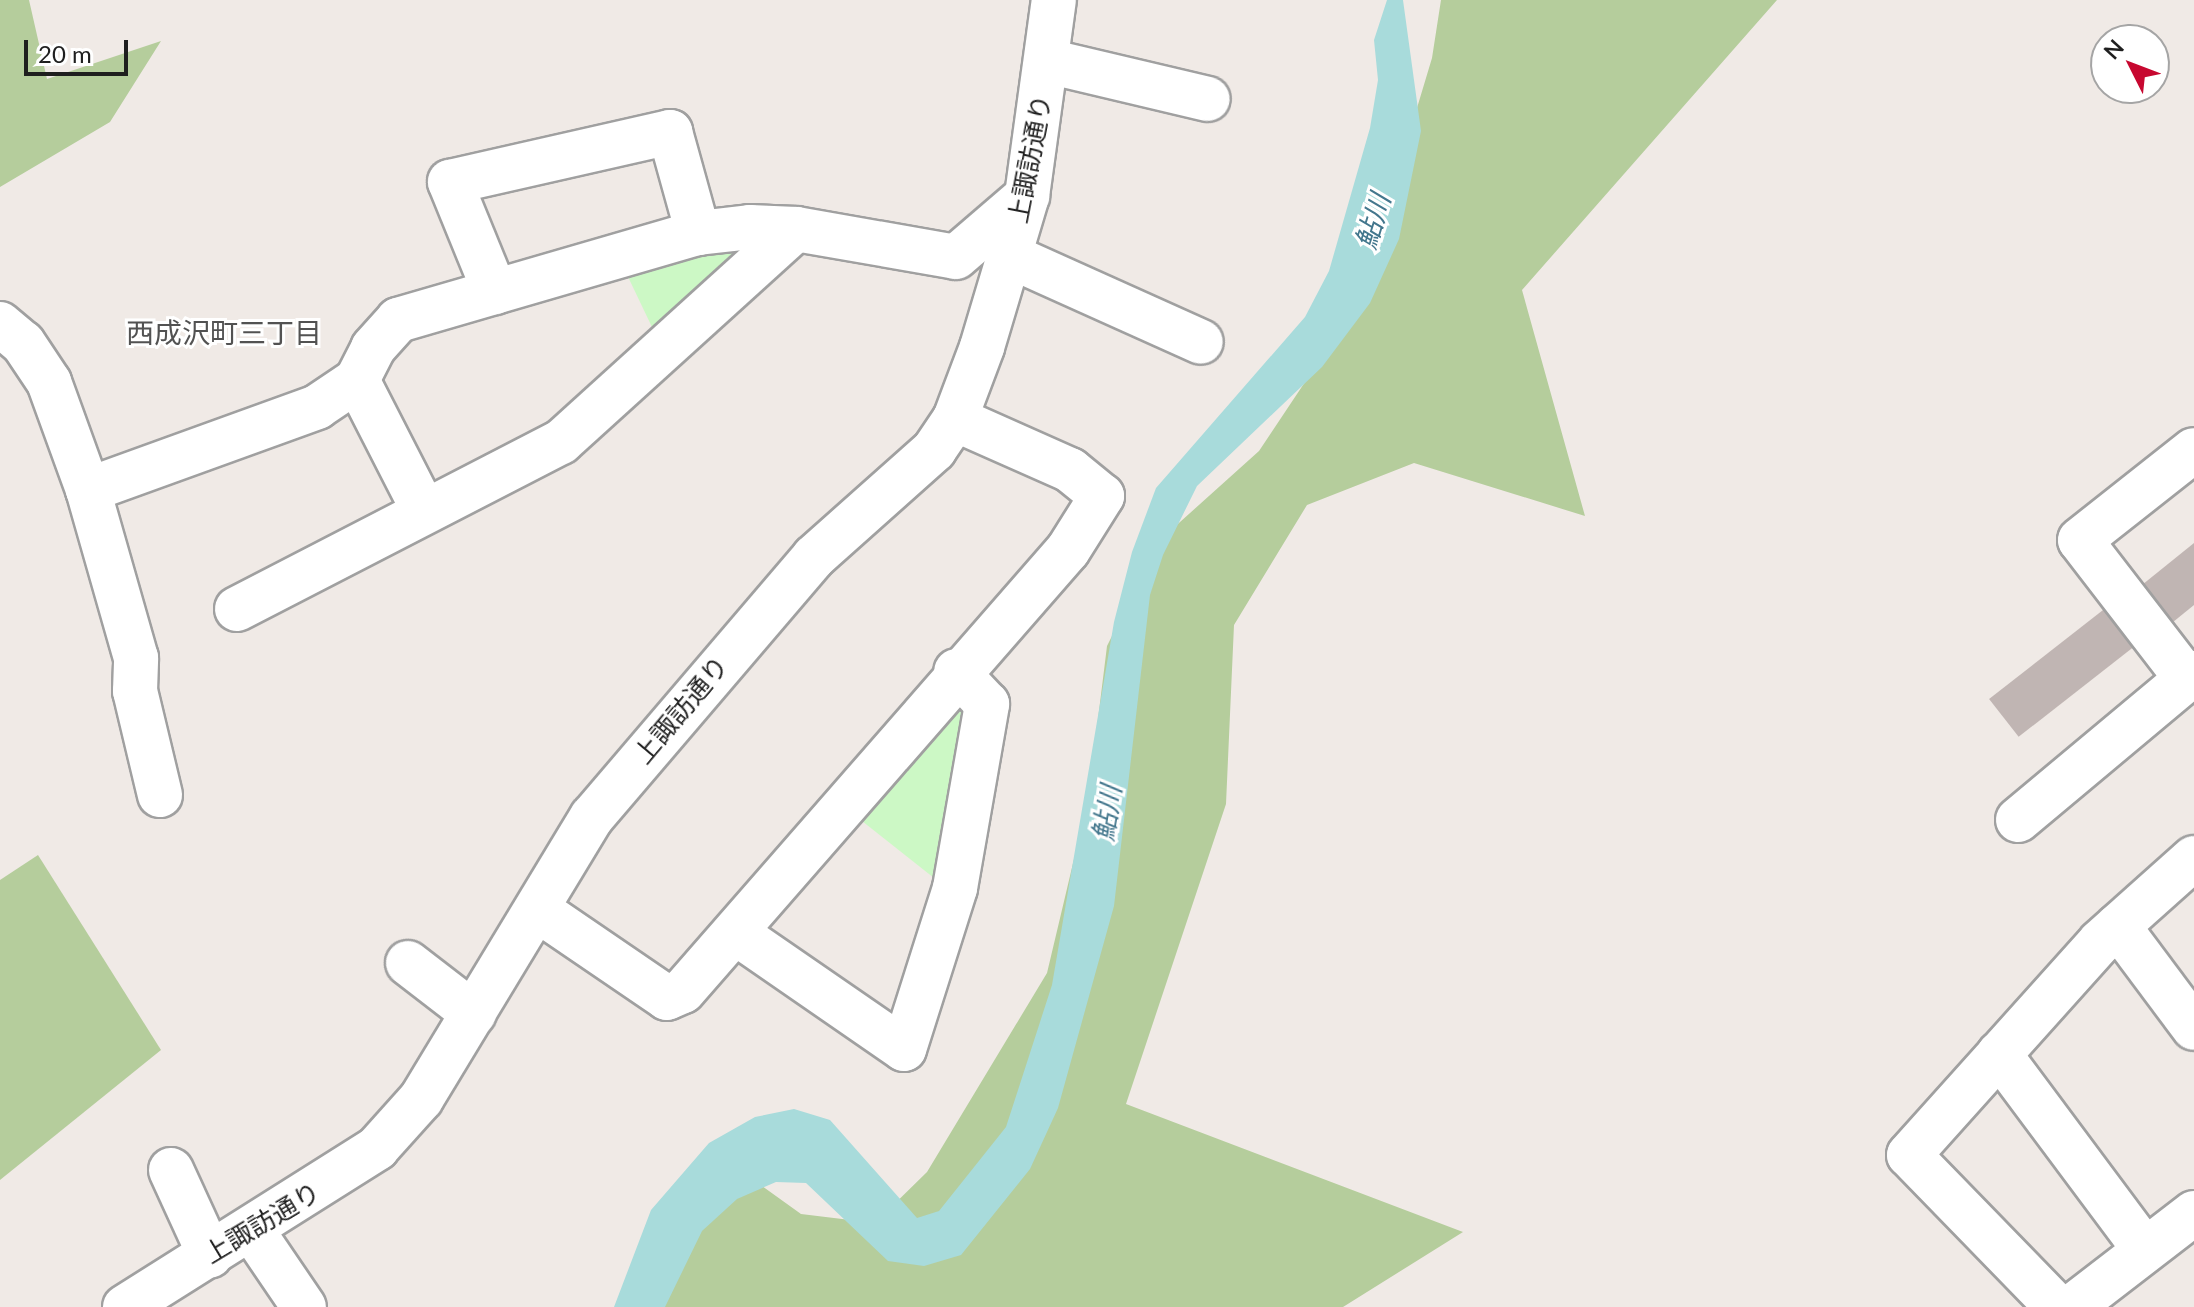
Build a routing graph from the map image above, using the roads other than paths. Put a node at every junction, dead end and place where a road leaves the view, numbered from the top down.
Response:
1 (1054, 0) edge
2 (1047, 61) junction
3 (1208, 99) dead end
4 (1027, 196) junction
5 (796, 229) junction
6 (698, 233) junction
7 (1010, 256) junction
8 (495, 292) junction
9 (0, 324) edge
10 (1201, 342) dead end
11 (357, 380) junction
12 (955, 419) junction
13 (2194, 450) edge
14 (88, 490) junction
15 (424, 511) junction
16 (237, 609) dead end
17 (956, 671) junction
18 (2190, 676) edge
19 (160, 795) dead end
20 (2018, 820) dead end
21 (2194, 858) edge
22 (538, 910) junction
23 (2118, 926) junction
24 (736, 933) junction
25 (408, 963) dead end
26 (474, 1014) junction
27 (2194, 1028) edge
28 (1999, 1054) junction
29 (171, 1170) dead end
30 (2194, 1213) edge
31 (251, 1229) junction
32 (2145, 1250) junction
33 (210, 1255) junction
34 (125, 1307) edge
35 (304, 1307) edge
36 (2057, 1307) edge
37 (2072, 1307) edge

1 - 2 street, 上諏訪通り
2 - 3 street
2 - 4 street, 上諏訪通り
4 - 5 street
4 - 7 street, 上諏訪通り
5 - 6 street
5 - 15 street
6 - 8 street
6 - 8 street
7 - 10 street
7 - 12 street, 上諏訪通り
8 - 11 street
9 - 14 street
11 - 14 street
11 - 15 street
12 - 17 street
12 - 22 street, 上諏訪通り
13 - 18 street
14 - 19 street
15 - 16 street
17 - 24 street
17 - 24 street
18 - 20 street
21 - 23 street
22 - 24 street
22 - 26 street, 上諏訪通り
23 - 27 street
23 - 28 street
25 - 26 street
26 - 31 street, 上諏訪通り
28 - 32 street
28 - 36 street
29 - 33 street
30 - 32 street
31 - 33 street, 上諏訪通り
31 - 35 street
32 - 37 street
33 - 34 street, 上諏訪通り

